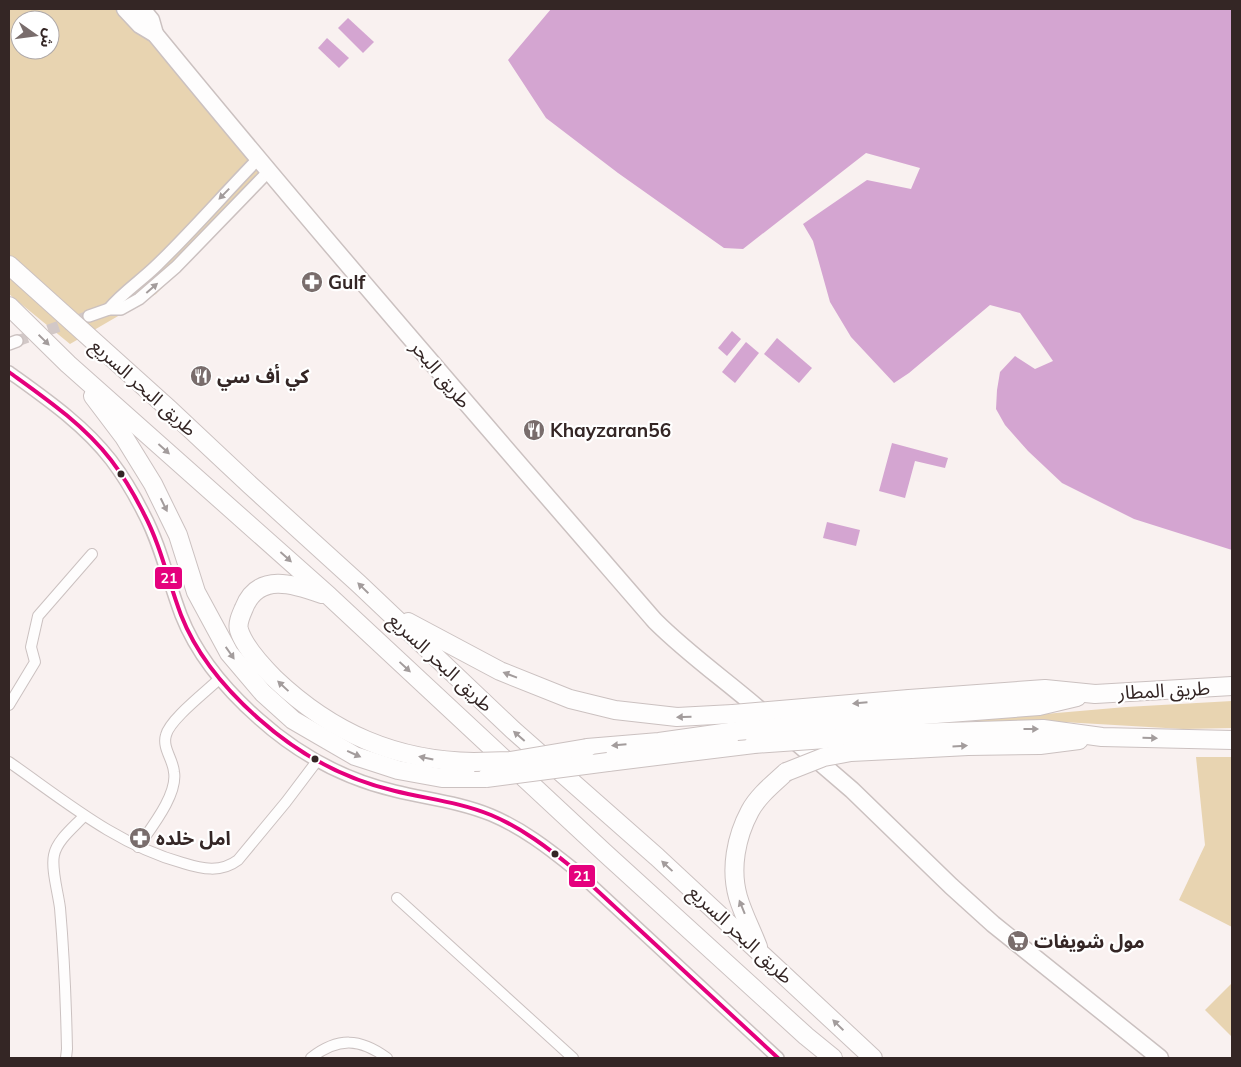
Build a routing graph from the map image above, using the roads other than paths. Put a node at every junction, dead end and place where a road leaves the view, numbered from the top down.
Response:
1 (125, 9) edge
2 (142, 9) edge
3 (155, 34) junction
4 (258, 159) junction
5 (268, 172) junction
6 (9, 265) edge
7 (9, 306) edge
8 (110, 309) junction
9 (89, 316) tunnel mouth
10 (68, 364) junction
11 (9, 372) edge
12 (92, 554) dead end
13 (328, 596) junction
14 (386, 610) junction
15 (219, 679) junction
16 (1232, 686) edge
17 (9, 705) edge
18 (735, 722) junction
19 (910, 724) junction
20 (1232, 740) edge
21 (317, 761) junction
22 (9, 762) edge
23 (84, 816) junction
24 (138, 847) junction
25 (397, 898) dead end
26 (760, 952) junction
27 (806, 1036) junction
28 (66, 1058) edge
29 (311, 1058) edge
30 (387, 1058) edge
31 (573, 1058) edge
32 (778, 1058) edge
33 (826, 1058) edge
34 (833, 1058) edge
35 (873, 1058) edge
36 (1160, 1058) edge

1 - 3 highway, طريق البحر
2 - 3 highway, طريق البحر
3 - 4 highway, طريق البحر
4 - 5 highway, طريق البحر
4 -> 8 street
8 -> 5 street
5 - 36 highway, طريق البحر
14 -> 6 highway, طريق البحر السريع
7 -> 10 highway, طريق البحر السريع
8 - 9 street
10 -> 13 highway, طريق البحر السريع
10 -> 19 highway, bridge
11 - 15 street
12 - 17 street
18 -> 13 highway, bridge
13 -> 27 highway, طريق البحر السريع
18 -> 14 highway
26 -> 14 highway, طريق البحر السريع
15 - 21 street
15 - 24 street
16 - 19 highway, طريق المطار
19 -> 18 highway, bridge
19 -> 20 highway
26 -> 19 highway, bridge
21 - 24 street
21 - 32 street
22 - 23 street
23 - 24 street
23 - 28 street
25 - 31 street
35 -> 26 highway, طريق البحر السريع
27 - 33 highway
27 - 34 highway
29 - 30 street

